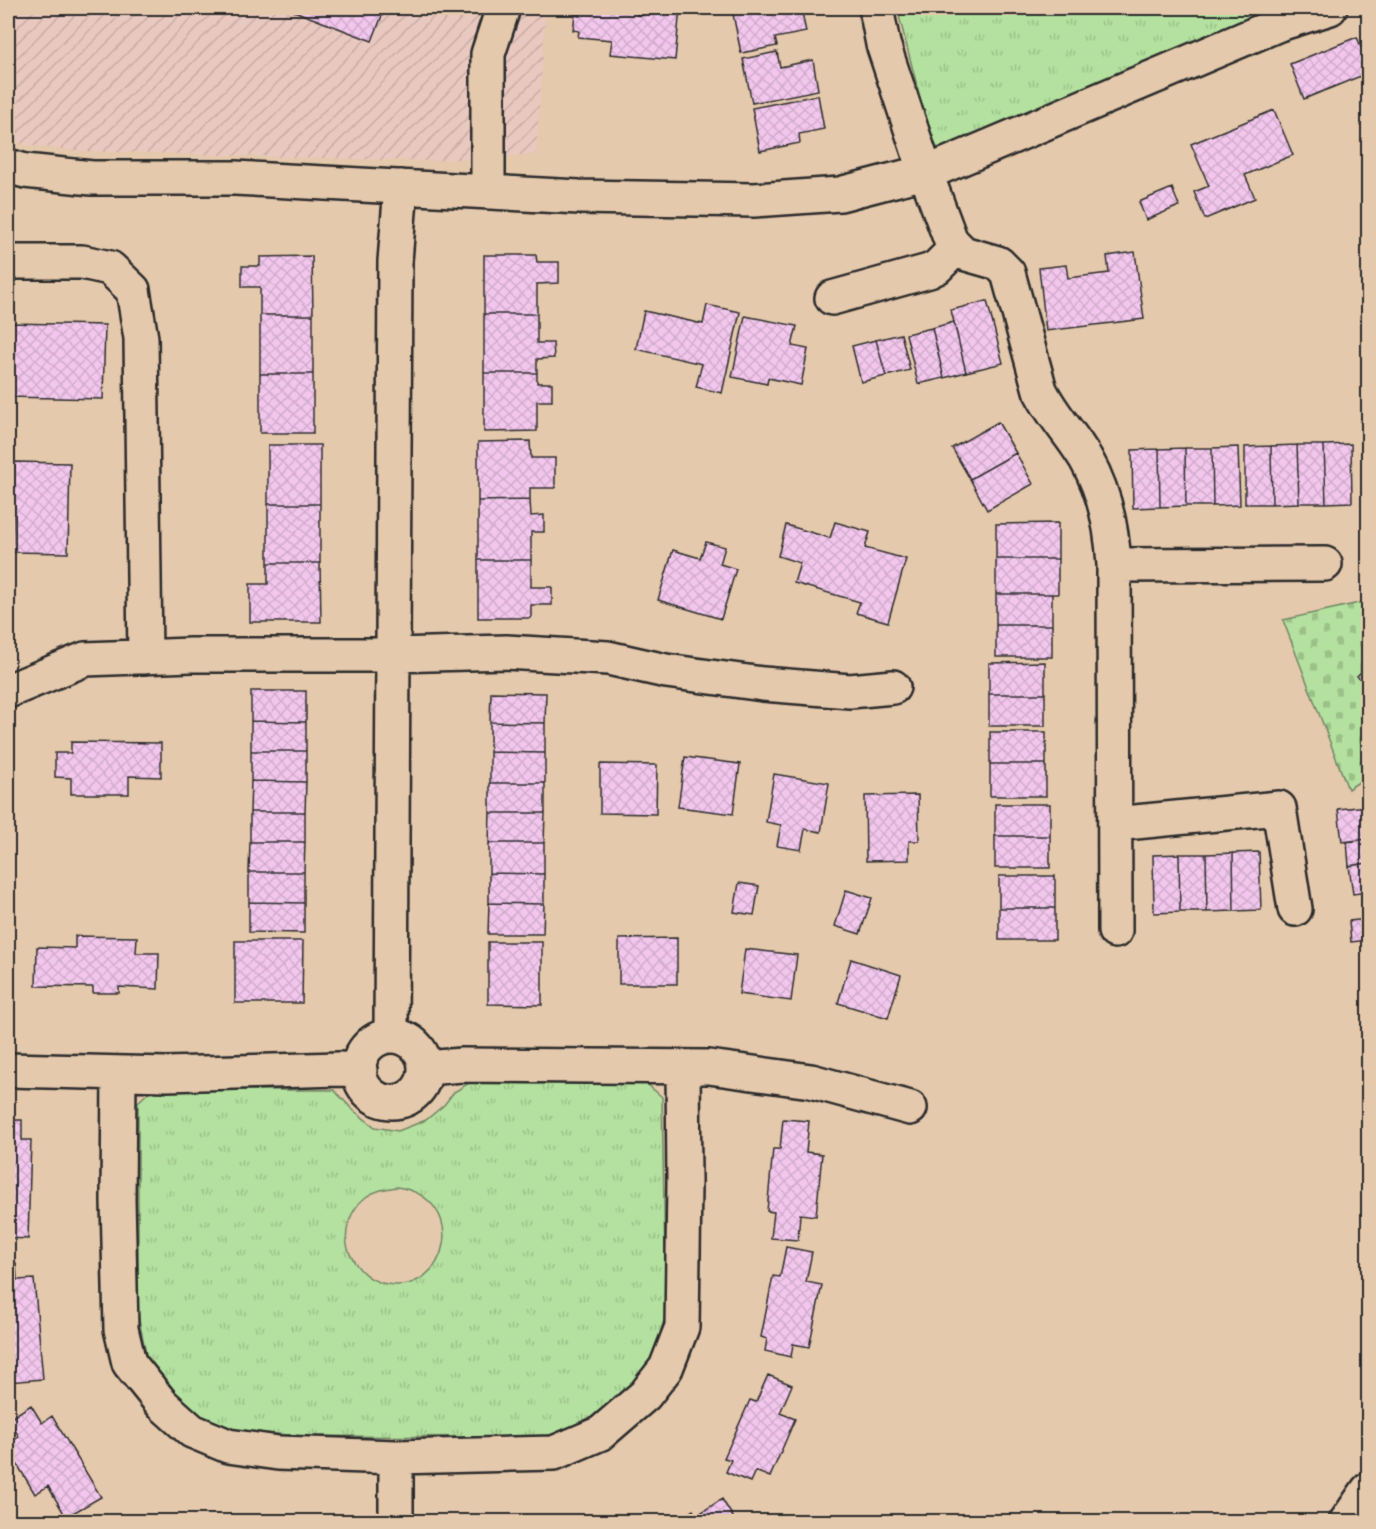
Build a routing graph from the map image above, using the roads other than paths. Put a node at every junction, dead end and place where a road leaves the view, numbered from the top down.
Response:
1 (503, 8) edge
2 (876, 8) edge
3 (1330, 8) edge
4 (8, 166) edge
5 (925, 171) junction
6 (401, 187) junction
7 (488, 192) junction
8 (957, 247) junction
9 (8, 262) edge
10 (832, 298) dead end
11 (1325, 564) dead end
12 (1114, 565) junction
13 (393, 655) junction
14 (145, 657) junction
15 (893, 687) dead end
16 (8, 692) edge
17 (1115, 824) junction
18 (1295, 909) dead end
19 (1115, 931) dead end
20 (391, 1035) junction
21 (684, 1067) junction
22 (426, 1068) junction
23 (8, 1070) edge
24 (360, 1070) junction
25 (119, 1073) junction
26 (910, 1108) dead end
27 (396, 1457) junction
28 (1368, 1490) edge
29 (396, 1521) edge
30 (1346, 1521) edge

1 - 7 street
2 - 5 street
3 - 5 street
4 - 6 street
5 - 7 street
5 - 8 street
6 - 7 street
6 - 13 street
8 - 10 street
8 - 12 street
9 - 14 street
11 - 12 street
12 - 17 street
13 - 14 street
13 - 15 street
13 - 20 street
14 - 16 street
17 - 18 street
17 - 19 street
20 - 22 street
20 - 24 street
21 - 22 street
21 - 26 street
21 - 27 street
22 - 24 street
23 - 25 street
24 - 25 street
25 - 27 street
27 - 29 street
28 - 30 street

